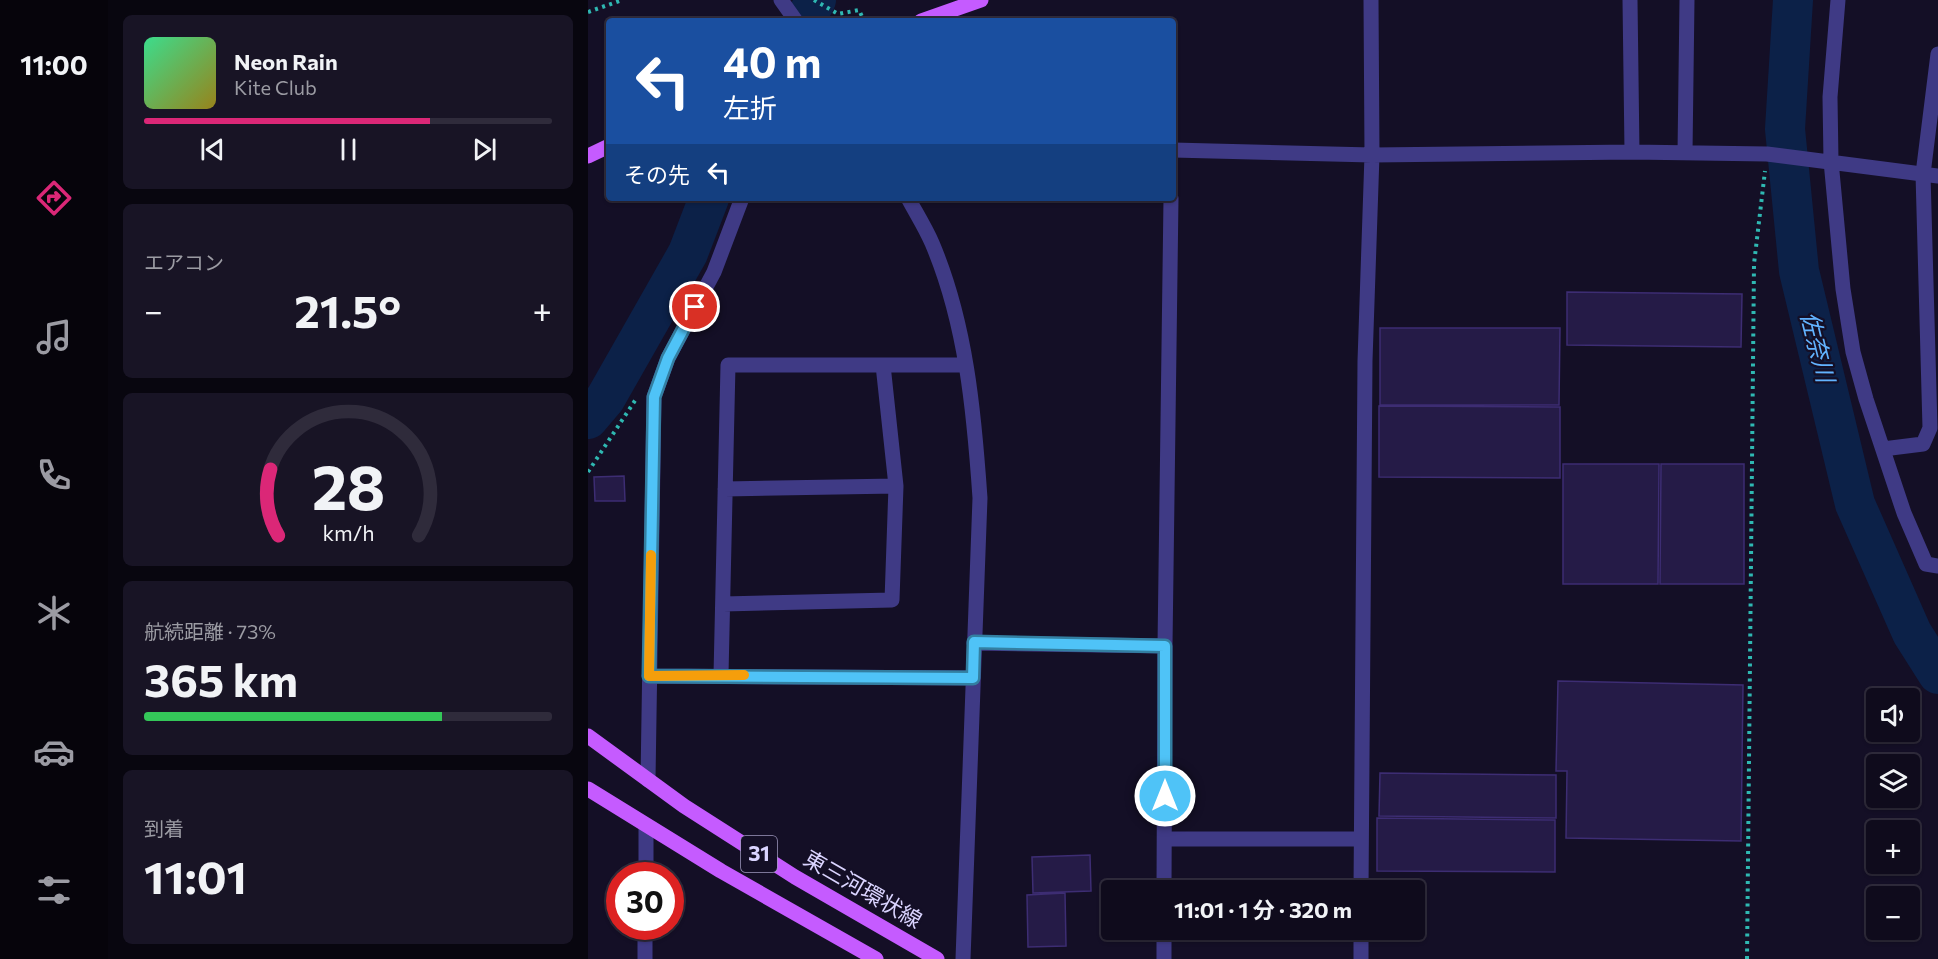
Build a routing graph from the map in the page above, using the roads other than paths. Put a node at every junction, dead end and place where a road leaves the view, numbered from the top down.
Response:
1 (981, 0) edge
2 (1371, 0) edge
3 (1630, 0) edge
4 (1687, 0) edge
5 (1838, 0) edge
6 (783, 2) edge
7 (794, 18) edge
8 (930, 18) edge
9 (1938, 54) edge
10 (606, 147) edge
11 (1176, 150) edge
12 (1632, 152) junction
13 (1685, 153) junction
14 (1372, 155) junction
15 (588, 156) edge
16 (1827, 161) junction
17 (1930, 175) edge
18 (741, 201) edge
19 (910, 201) edge
20 (1171, 201) edge
21 (883, 365) junction
22 (966, 365) junction
23 (1883, 449) junction
24 (897, 486) junction
25 (725, 489) junction
26 (1938, 566) edge
27 (723, 604) junction
28 (974, 642) junction
29 (1165, 646) junction
30 (721, 675) junction
31 (649, 676) junction
32 (973, 678) junction
33 (588, 736) edge
34 (648, 780) junction
35 (588, 789) edge
36 (646, 826) junction
37 (1165, 839) junction
38 (1361, 839) junction
39 (646, 862) edge
40 (1164, 880) edge
41 (1361, 880) edge
42 (645, 940) edge
43 (1164, 940) edge
44 (1361, 940) edge
45 (645, 959) edge
46 (876, 959) edge
47 (937, 959) edge
48 (963, 959) edge
49 (1164, 959) edge
50 (1361, 959) edge

1 - 8 main road
2 - 14 street
3 - 12 street
4 - 13 street
5 - 16 street
6 - 7 street
9 - 17 street
10 - 15 main road
11 - 14 street
12 - 13 street
12 - 14 street
13 - 16 street
14 - 38 street
16 - 17 street
16 - 23 street
17 - 23 street
18 - 31 street
19 - 22 street
20 - 29 street
21 - 22 street
21 - 24 street
21 - 25 street
22 - 28 street
23 - 26 street
24 - 25 street
24 - 27 street
25 - 27 street
27 - 30 street
28 - 29 street
28 - 32 street
29 - 37 street
30 - 31 street
30 - 32 street
31 - 34 street
32 - 48 street
33 - 34 main road, 東三河環状線 / 31
34 - 47 main road, 東三河環状線 / 31
35 - 36 main road, 31
36 - 39 street
36 - 46 main road, 31
37 - 38 street
37 - 40 street
38 - 41 street
42 - 45 street
43 - 49 street
44 - 50 street

